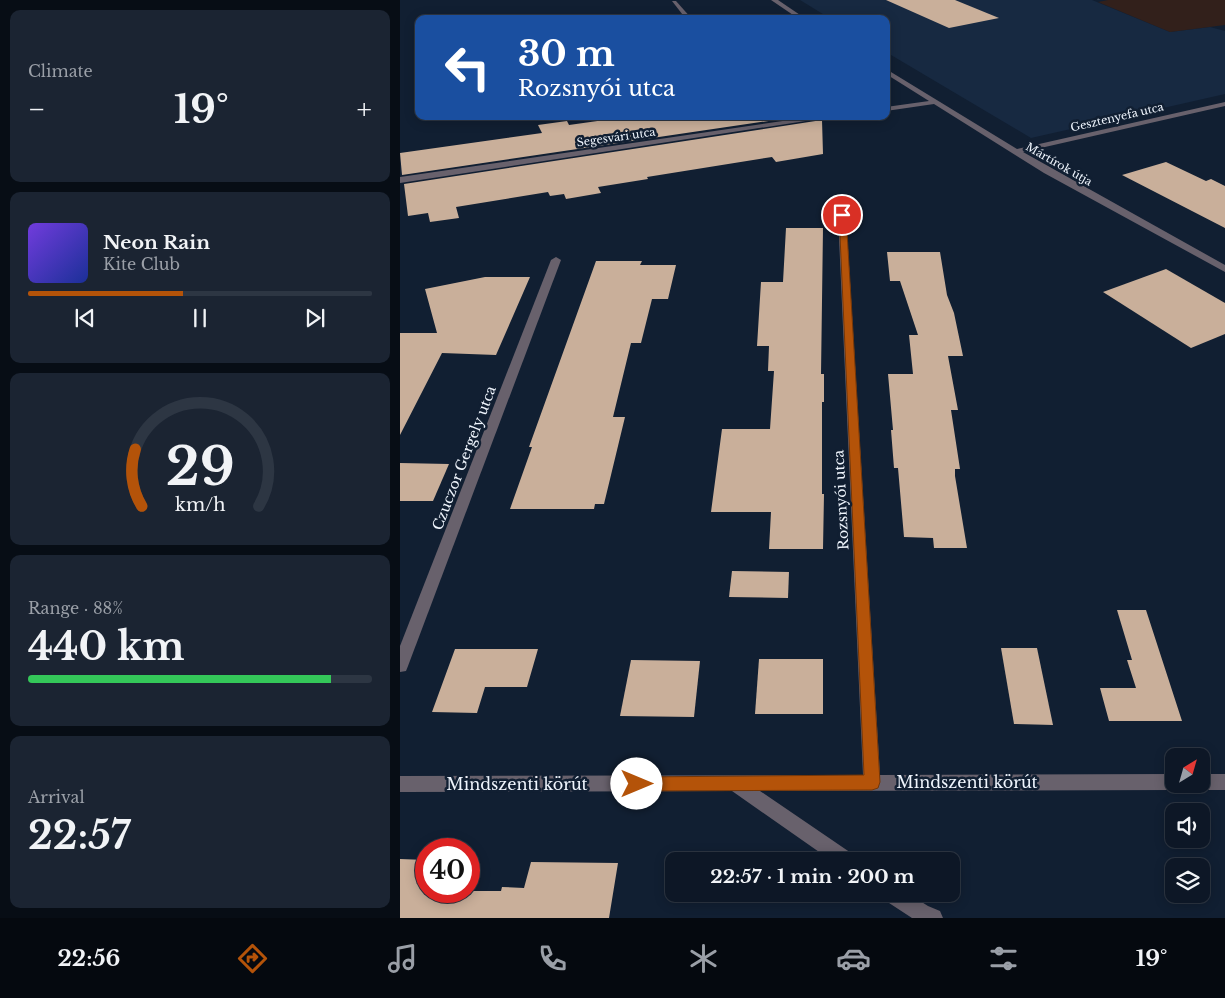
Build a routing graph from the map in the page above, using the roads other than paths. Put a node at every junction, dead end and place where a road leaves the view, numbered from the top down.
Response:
1 (774, 0) edge
2 (674, 2) dead end
3 (685, 15) edge
4 (797, 15) edge
5 (890, 74) edge
6 (934, 102) junction
7 (1225, 104) edge
8 (890, 108) edge
9 (807, 120) edge
10 (1014, 152) junction
11 (400, 180) edge
12 (842, 215) dead end
13 (556, 260) dead end
14 (1225, 269) edge
15 (400, 666) edge
16 (872, 782) junction
17 (1165, 782) edge
18 (1210, 782) edge
19 (1225, 782) edge
20 (400, 784) edge
21 (736, 784) junction
22 (834, 852) edge
23 (904, 902) edge
24 (933, 918) edge

1 - 4 street
2 - 3 street
5 - 6 street, Mártírok útja
6 - 8 street
6 - 10 street, Mártírok útja
7 - 10 street, Gesztenyefa utca
9 - 11 street, Segesvári utca
10 - 14 street, Mártírok útja
12 - 16 street, Rozsnyói utca
13 - 15 street, Czuczor Gergely utca
16 - 17 street, Mindszenti körút
16 - 21 street, Mindszenti körút
18 - 19 street
20 - 21 street, Mindszenti körút
21 - 22 street
23 - 24 street

